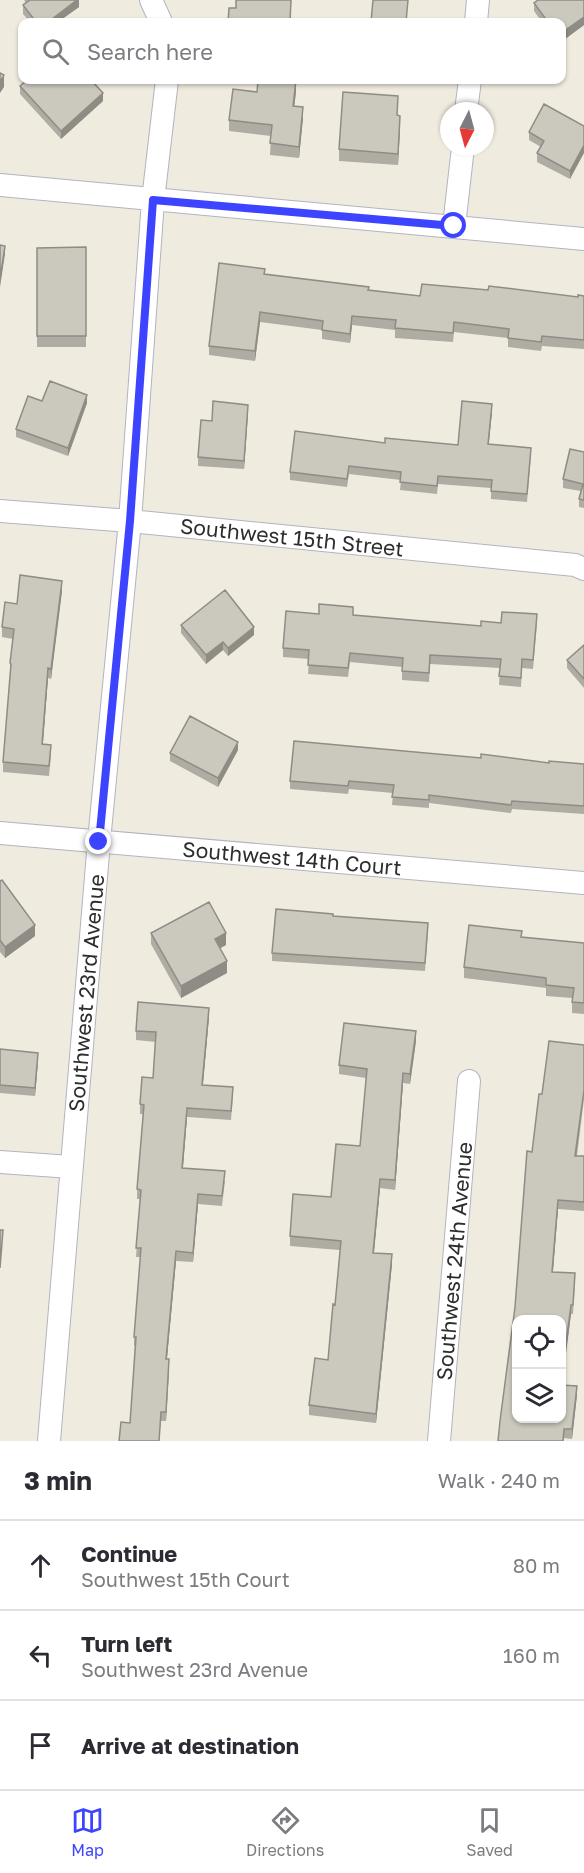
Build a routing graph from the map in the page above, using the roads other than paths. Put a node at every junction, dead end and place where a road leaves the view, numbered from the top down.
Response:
1 (151, 0) edge
2 (478, 0) edge
3 (159, 18) edge
4 (476, 18) edge
5 (167, 84) edge
6 (469, 84) edge
7 (467, 102) edge
8 (462, 156) edge
9 (0, 185) edge
10 (153, 200) junction
11 (454, 226) junction
12 (584, 239) edge
13 (0, 511) edge
14 (130, 521) junction
15 (584, 569) edge
16 (0, 833) edge
17 (99, 842) junction
18 (584, 883) edge
19 (469, 1081) dead end
20 (0, 1161) edge
21 (71, 1167) junction
22 (49, 1441) edge
23 (439, 1441) edge

1 - 3 street
2 - 4 street
5 - 10 street, Southwest 23rd Avenue
6 - 7 street
8 - 11 street
9 - 10 street
10 - 11 street
10 - 14 street, Southwest 23rd Avenue
11 - 12 street
13 - 14 street, Southwest 15th Street
14 - 15 street, Southwest 15th Street
14 - 17 street, Southwest 23rd Avenue
16 - 17 street, Southwest 14th Court
17 - 18 street, Southwest 14th Court
17 - 21 street, Southwest 23rd Avenue
19 - 23 street, Southwest 24th Avenue
20 - 21 street
21 - 22 street, Southwest 23rd Avenue

